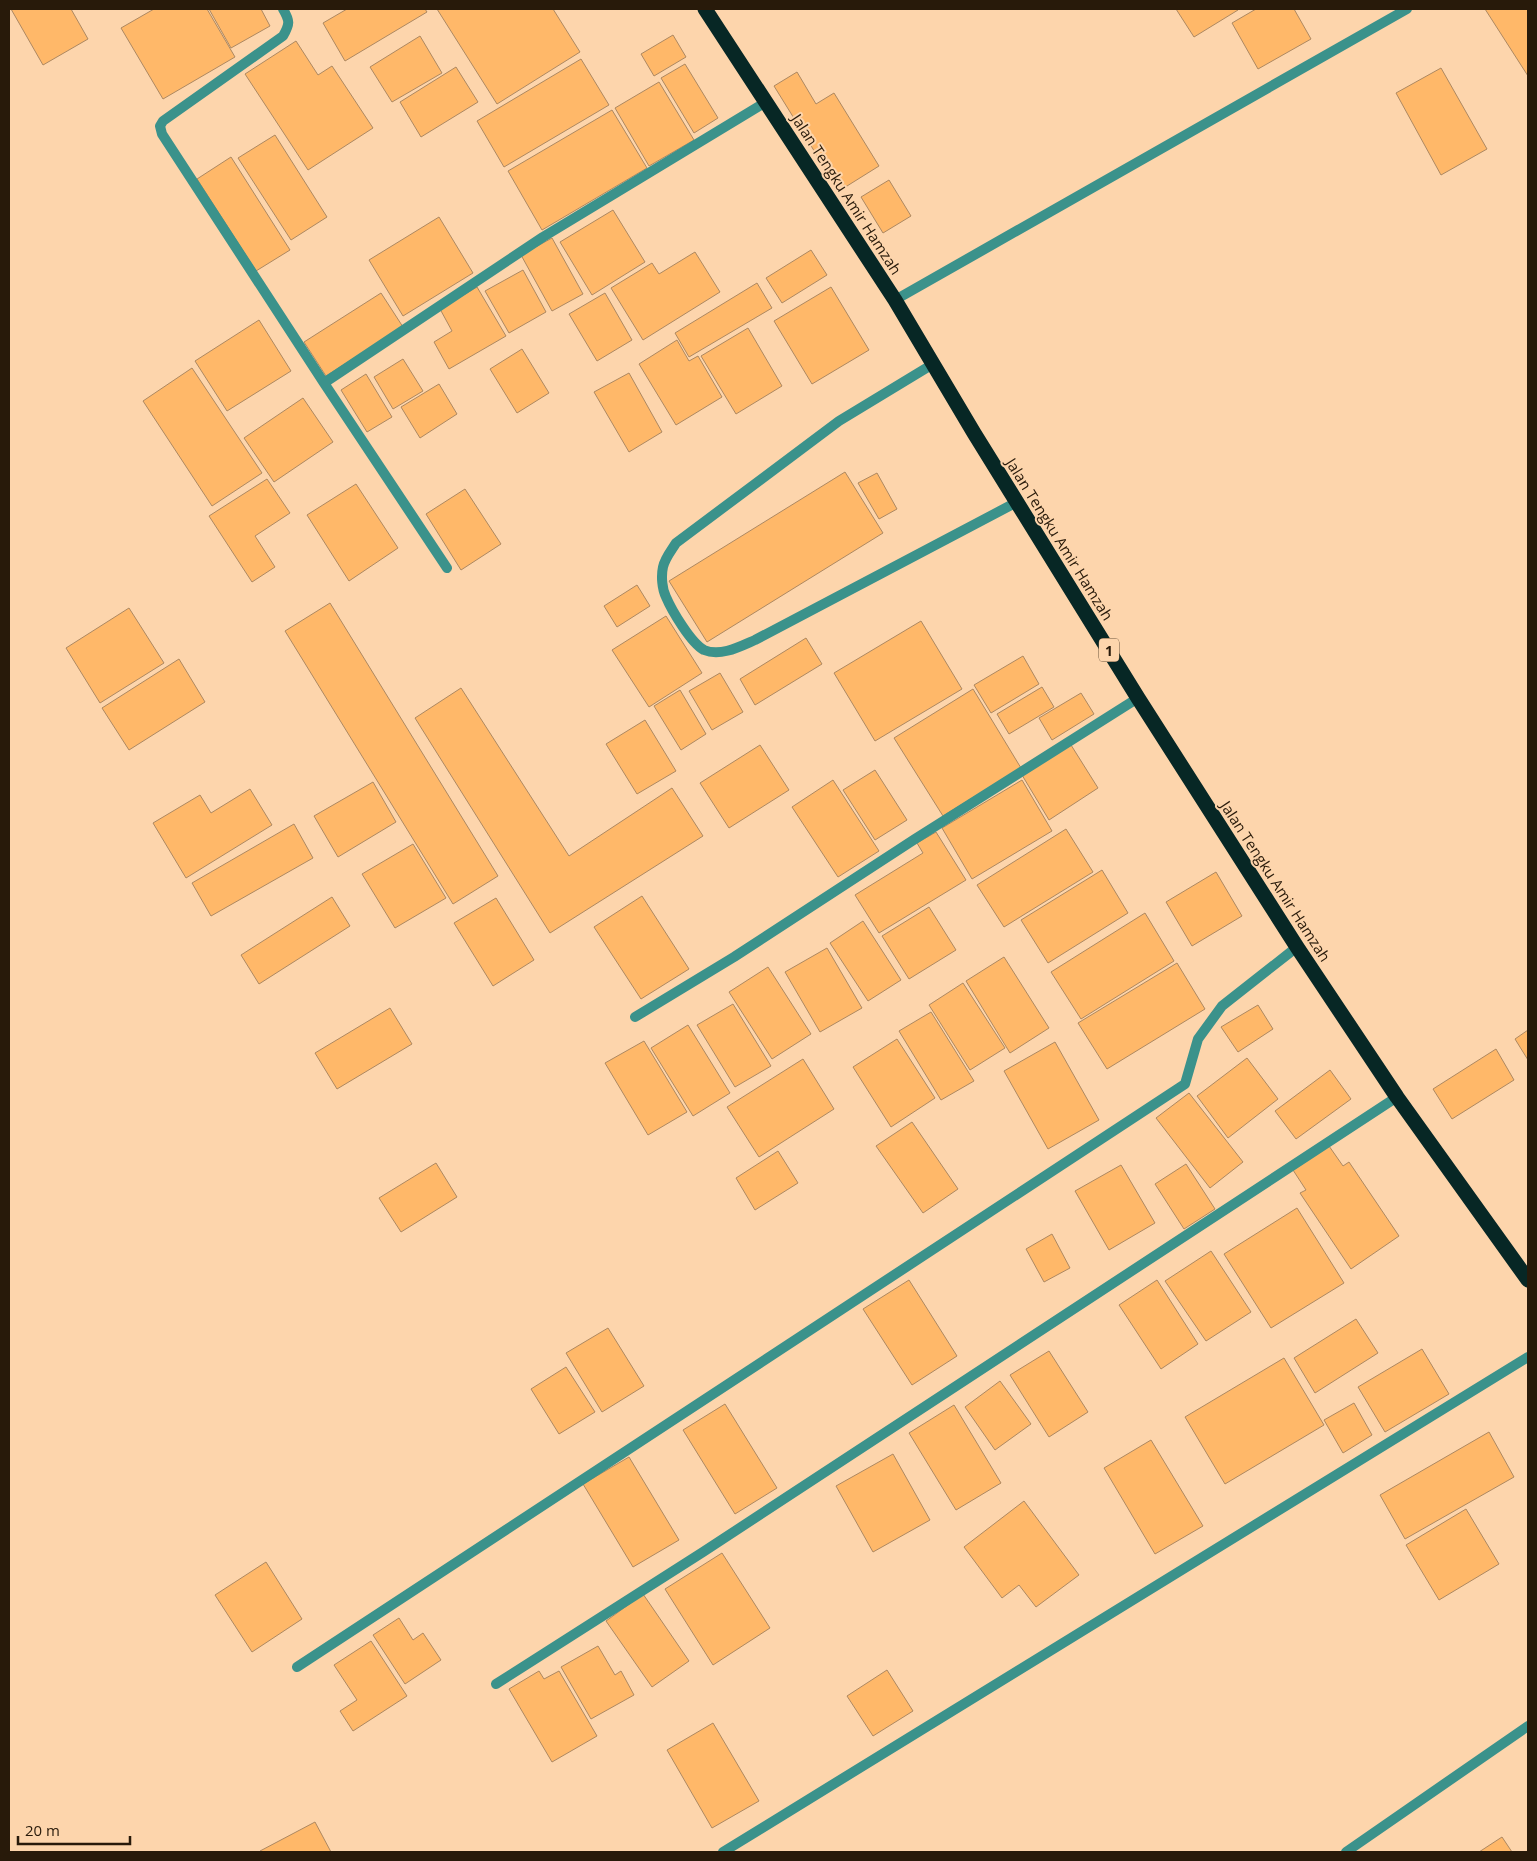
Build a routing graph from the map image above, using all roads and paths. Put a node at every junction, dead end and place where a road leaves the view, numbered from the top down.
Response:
1 (283, 9) edge
2 (705, 9) edge
3 (1407, 9) edge
4 (766, 102) junction
5 (895, 300) junction
6 (933, 364) junction
7 (324, 383) junction
8 (1017, 502) junction
9 (447, 568) dead end
10 (1138, 698) junction
11 (1297, 947) junction
12 (635, 1017) dead end
13 (1397, 1097) junction
14 (1528, 1280) edge
15 (1528, 1357) edge
16 (297, 1667) dead end
17 (496, 1684) dead end
18 (1528, 1726) edge
19 (723, 1852) edge
20 (1346, 1852) edge

1 - 7 street
2 - 4 highway, Jalan Tengku Amir Hamzah / 1
3 - 5 street
4 - 5 highway, Jalan Tengku Amir Hamzah / 1
4 - 7 street
5 - 6 highway, Jalan Tengku Amir Hamzah / 1
6 - 8 highway, Jalan Tengku Amir Hamzah / 1
6 - 8 street
7 - 9 street
8 - 10 highway, Jalan Tengku Amir Hamzah / 1
10 - 11 highway, Jalan Tengku Amir Hamzah / 1
10 - 12 street
11 - 13 highway, Jalan Tengku Amir Hamzah / 1
11 - 16 street
13 - 14 highway, Jalan Tengku Amir Hamzah / 1
13 - 17 street
15 - 19 street
18 - 20 street

